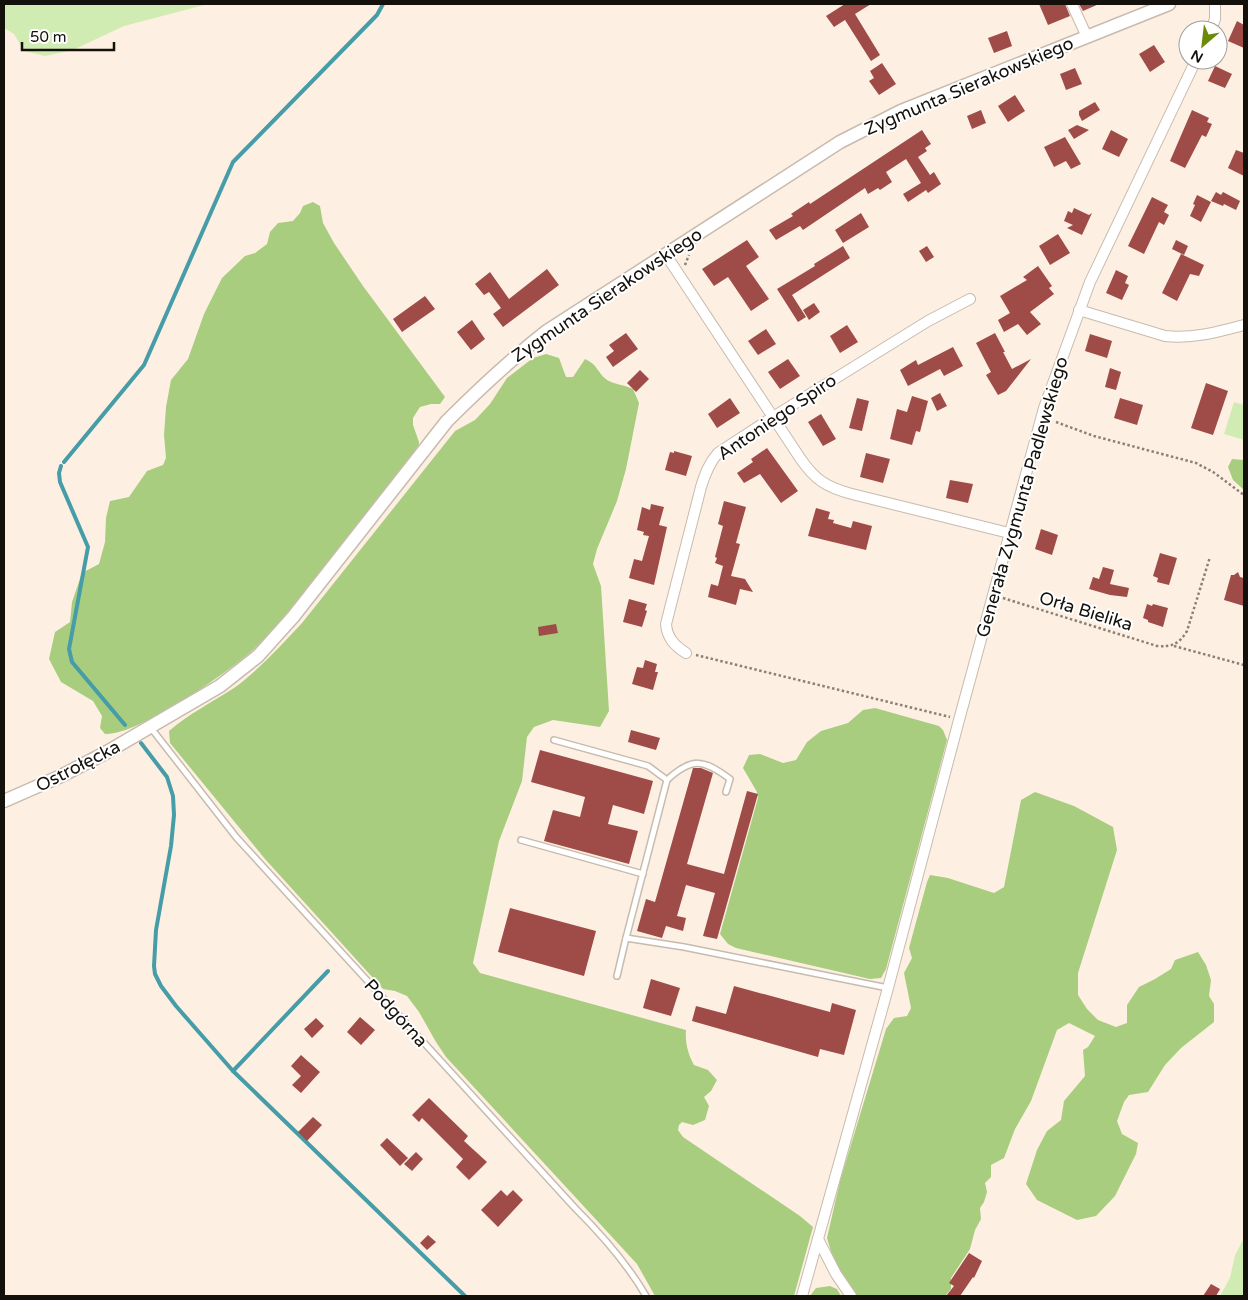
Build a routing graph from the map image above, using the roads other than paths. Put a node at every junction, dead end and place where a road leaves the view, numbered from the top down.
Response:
1 (1072, 4) edge
2 (1169, 4) edge
3 (1214, 4) edge
4 (1215, 20) edge
5 (1087, 37) junction
6 (1191, 70) edge
7 (666, 255) junction
8 (970, 299) dead end
9 (1079, 310) junction
10 (1244, 325) edge
11 (773, 417) junction
12 (1009, 533) junction
13 (686, 653) road end
14 (150, 727) junction
15 (554, 740) dead end
16 (667, 780) junction
17 (726, 792) dead end
18 (4, 801) edge
19 (521, 840) dead end
20 (643, 874) junction
21 (626, 938) junction
22 (617, 976) dead end
23 (888, 988) junction
24 (818, 1239) junction
25 (646, 1296) edge
26 (802, 1296) edge
27 (851, 1296) edge

1 - 5 street
2 - 5 street, Zygmunta Sierakowskiego
3 - 4 street
5 - 7 street, Zygmunta Sierakowskiego
6 - 9 street, Generała Zygmunta Padlewskiego
7 - 11 street
7 - 14 street, Zygmunta Sierakowskiego
8 - 11 street, Antoniego Spiro
9 - 10 street
9 - 12 street, Generała Zygmunta Padlewskiego
11 - 12 street
11 - 13 street, Antoniego Spiro
12 - 23 street, Generała Zygmunta Padlewskiego
14 - 18 street, Ostrołęcka
14 - 25 lane, Podgórna
15 - 16 lane
16 - 17 lane
16 - 20 lane
19 - 20 lane
20 - 21 lane
21 - 22 lane
21 - 23 lane
23 - 24 street, Generała Zygmunta Padlewskiego
24 - 26 street, Generała Zygmunta Padlewskiego
24 - 27 street

